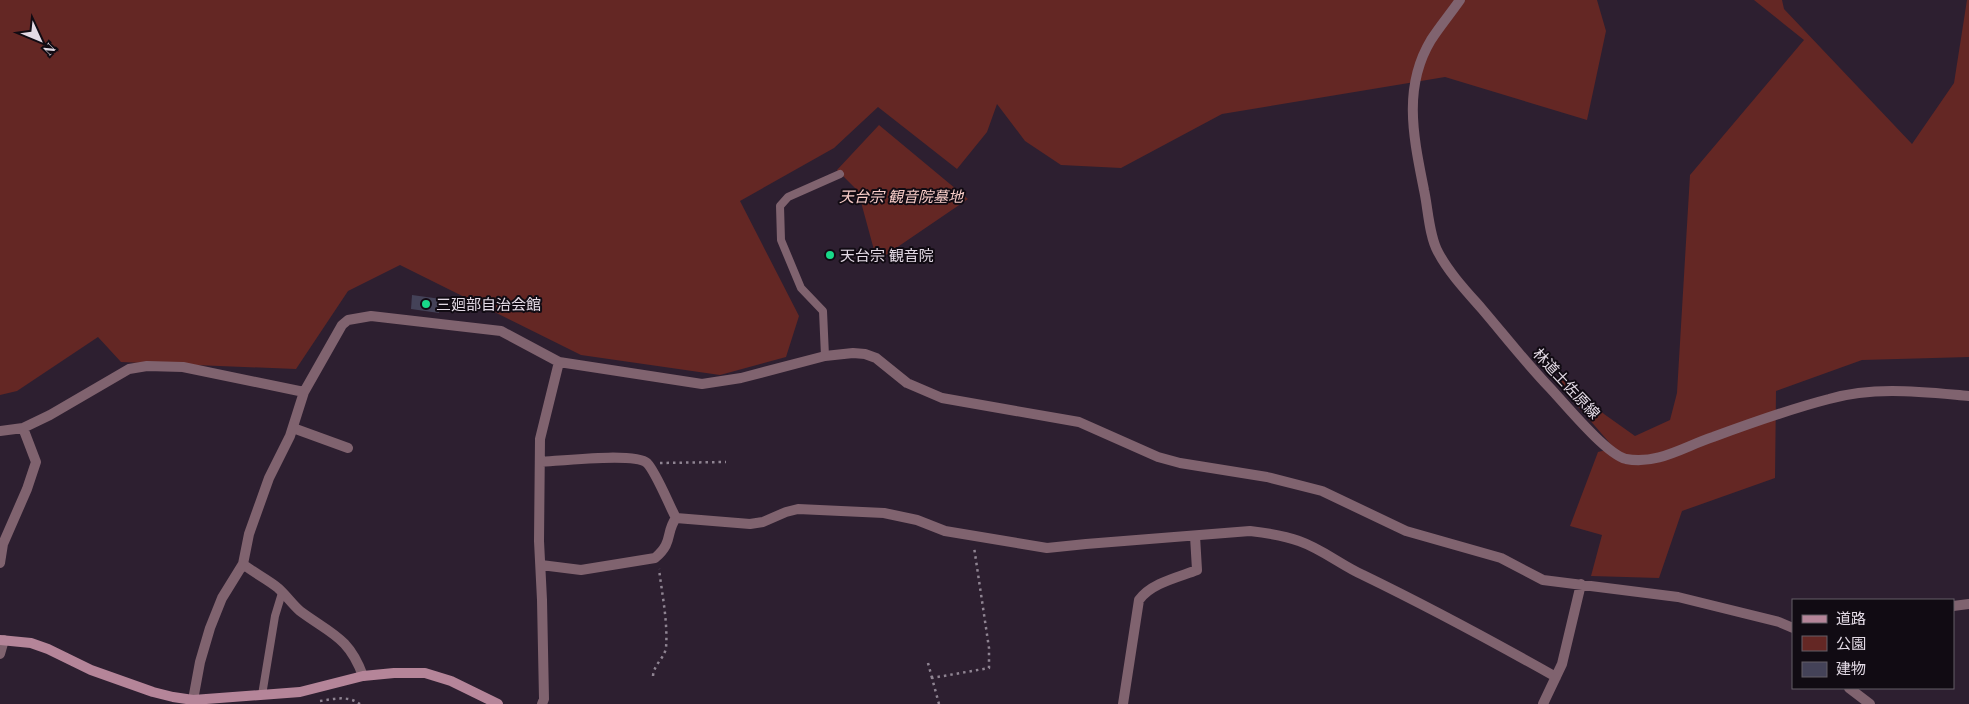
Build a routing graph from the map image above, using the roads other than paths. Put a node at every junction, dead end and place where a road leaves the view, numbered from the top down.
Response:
1 (1460, 0) edge
2 (840, 174) dead end
3 (825, 356) junction
4 (559, 362) junction
5 (304, 392) junction
6 (1969, 396) edge
7 (23, 428) junction
8 (293, 428) junction
9 (0, 431) edge
10 (348, 448) dead end
11 (540, 462) junction
12 (676, 518) junction
13 (1195, 536) junction
14 (0, 563) edge
15 (242, 564) junction
16 (541, 565) junction
17 (1581, 584) junction
18 (282, 593) junction
19 (1969, 604) edge
20 (1954, 606) edge
21 (1792, 628) edge
22 (2, 640) edge
23 (0, 654) edge
24 (363, 676) junction
25 (1556, 677) junction
26 (1850, 689) edge
27 (262, 695) junction
28 (193, 700) junction
29 (172, 701) edge
30 (498, 704) edge
31 (542, 704) edge
32 (1124, 704) edge
33 (1543, 704) edge
34 (1870, 704) edge

1 - 6 street, 林道土佐原線
2 - 3 lane
3 - 4 street
3 - 17 street
4 - 5 street
4 - 11 street
5 - 7 street
5 - 8 street
7 - 9 street
7 - 14 street
8 - 10 street
8 - 15 street
11 - 12 street
11 - 16 street
12 - 13 street
12 - 16 street
13 - 25 street
13 - 32 street
15 - 18 street
15 - 28 street
16 - 31 street
17 - 21 street
17 - 25 street
18 - 24 street
18 - 27 lane
19 - 20 street
22 - 23 street
22 - 29 street
24 - 27 street
24 - 30 street
25 - 33 street
26 - 34 street
27 - 28 street
28 - 29 street

